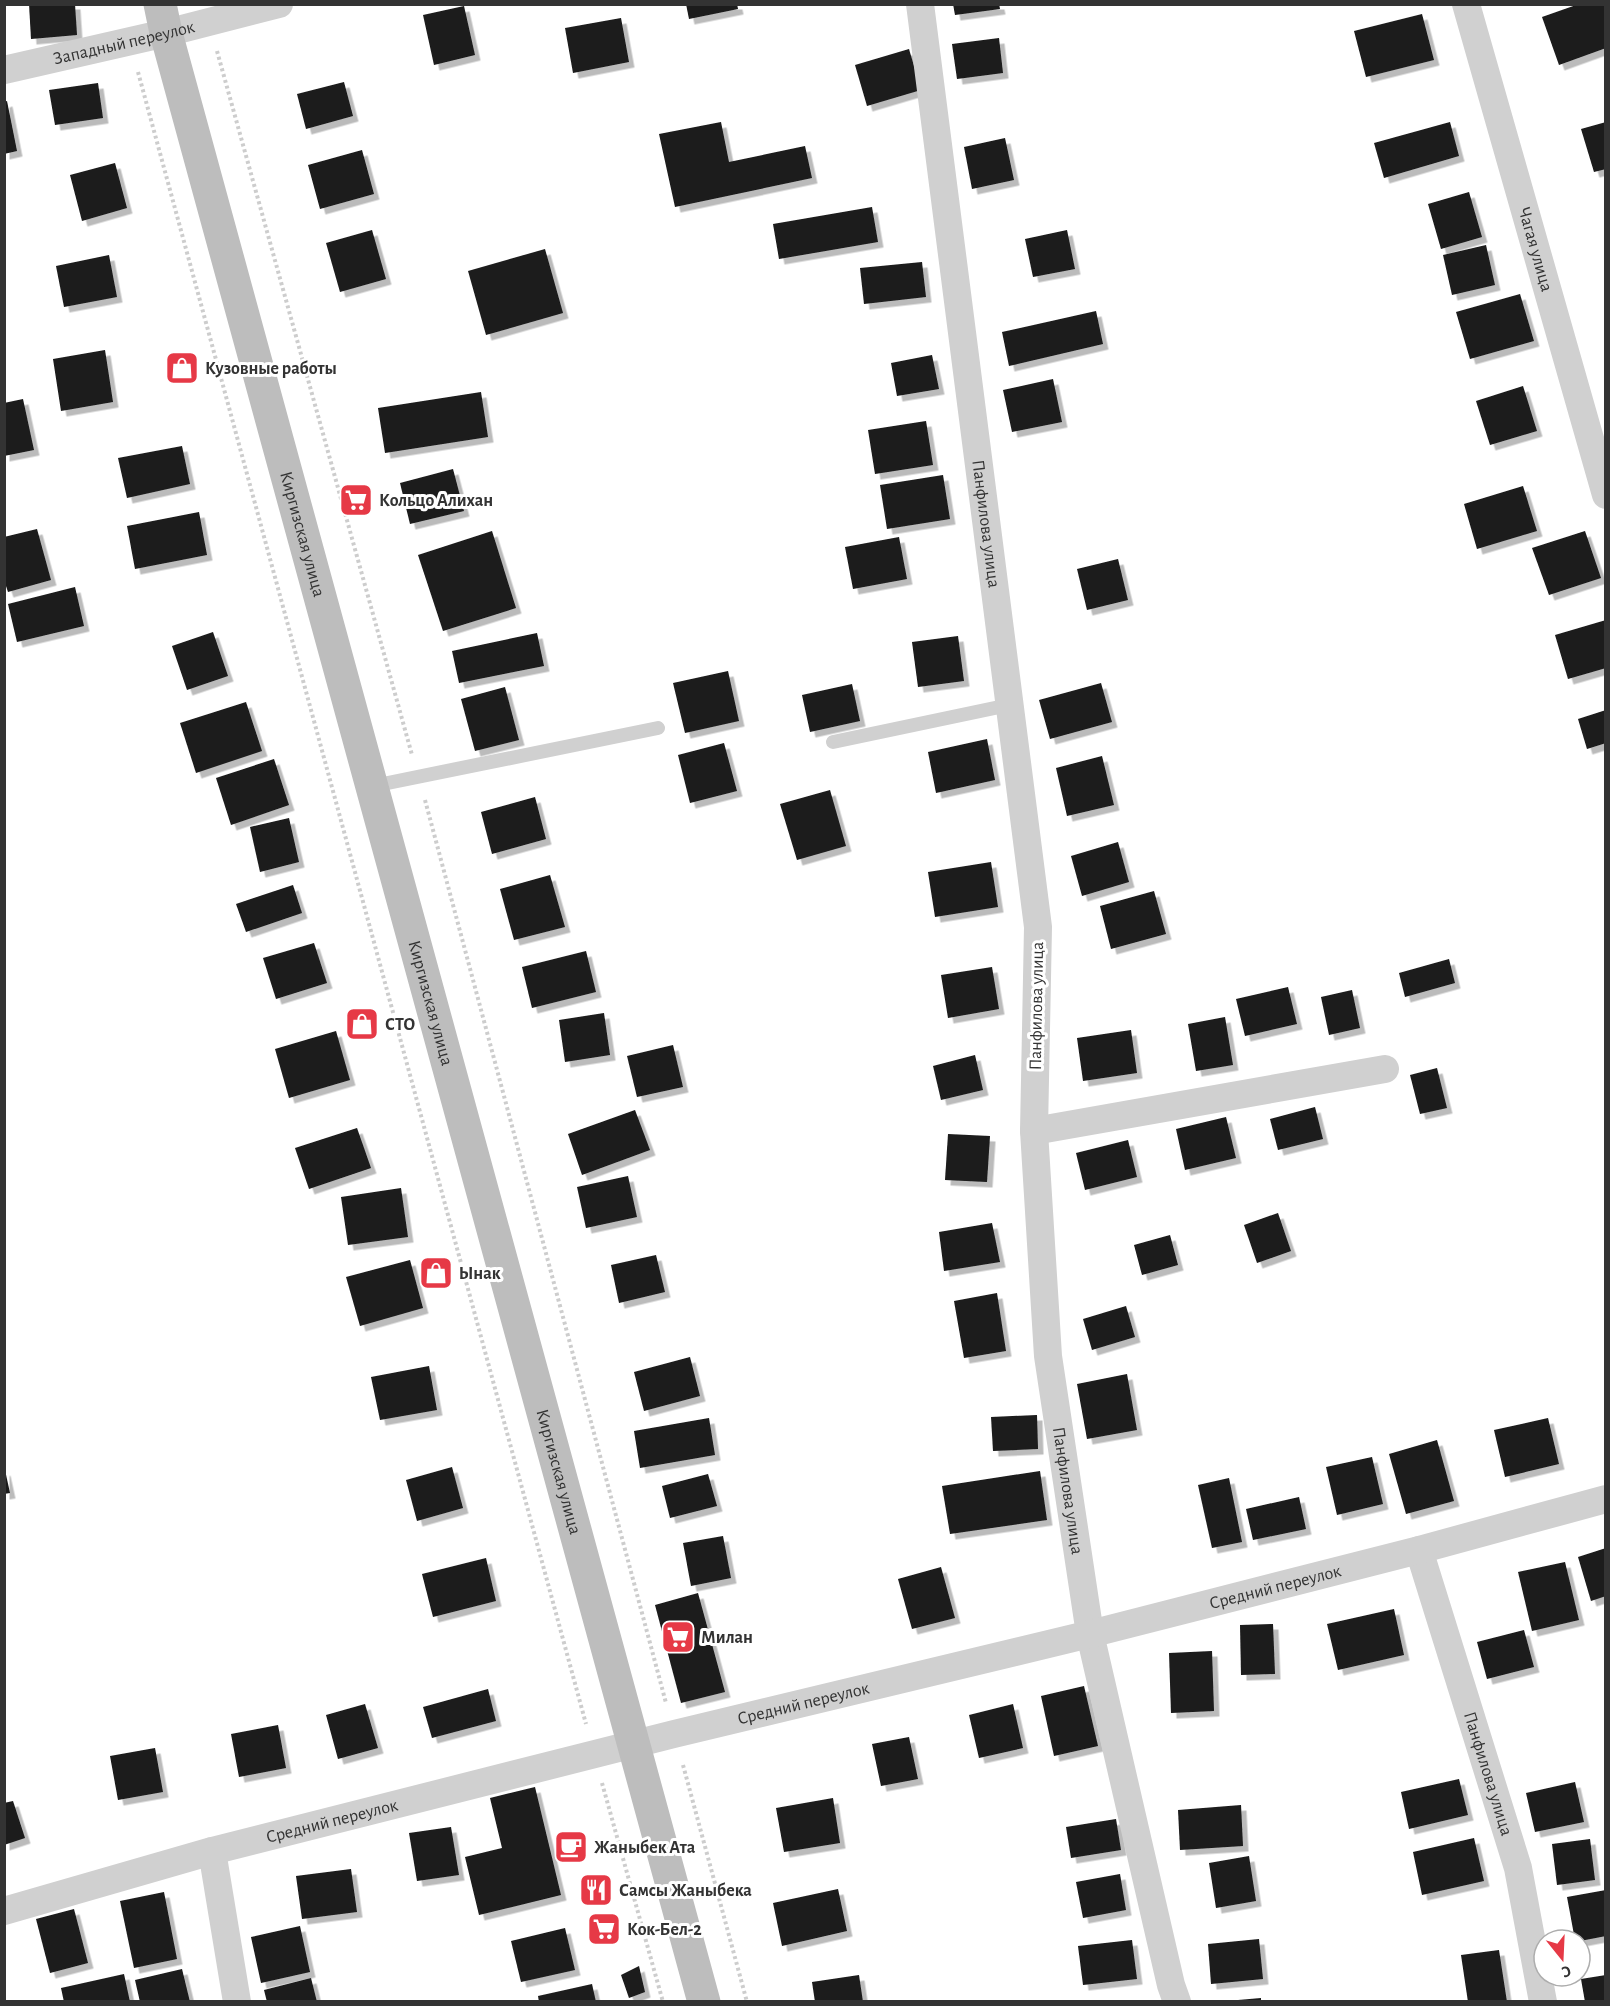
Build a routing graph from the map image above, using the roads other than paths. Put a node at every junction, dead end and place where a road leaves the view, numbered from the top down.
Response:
1 (279, 4) edge
2 (920, 4) edge
3 (1466, 4) edge
4 (163, 19) edge
5 (4, 70) edge
6 (1605, 495) edge
7 (1009, 705) junction
8 (658, 728) dead end
9 (832, 742) dead end
10 (373, 786) junction
11 (1385, 1069) dead end
12 (1034, 1131) junction
13 (1605, 1500) edge
14 (1419, 1550) junction
15 (1090, 1634) junction
16 (635, 1744) junction
17 (212, 1851) junction
18 (4, 1911) edge
19 (237, 2001) edge
20 (704, 2001) edge
21 (1177, 2001) edge
22 (1543, 2001) edge

1 - 4 street, Западный переулок
2 - 7 street, Панфилова улица
3 - 6 street, Чагая улица
4 - 5 street, Западный переулок
4 - 10 main road, Киргизская улица
7 - 9 lane
7 - 12 street, Панфилова улица
8 - 10 lane
10 - 16 main road, Киргизская улица
11 - 12 street
12 - 15 street, Панфилова улица
13 - 14 street, Средний переулок
14 - 15 street, Средний переулок
14 - 22 street, Панфилова улица
15 - 16 street, Средний переулок
15 - 21 street, Панфилова улица
16 - 17 street, Средний переулок
16 - 20 main road, Киргизская улица
17 - 18 street, Средний переулок
17 - 19 street

